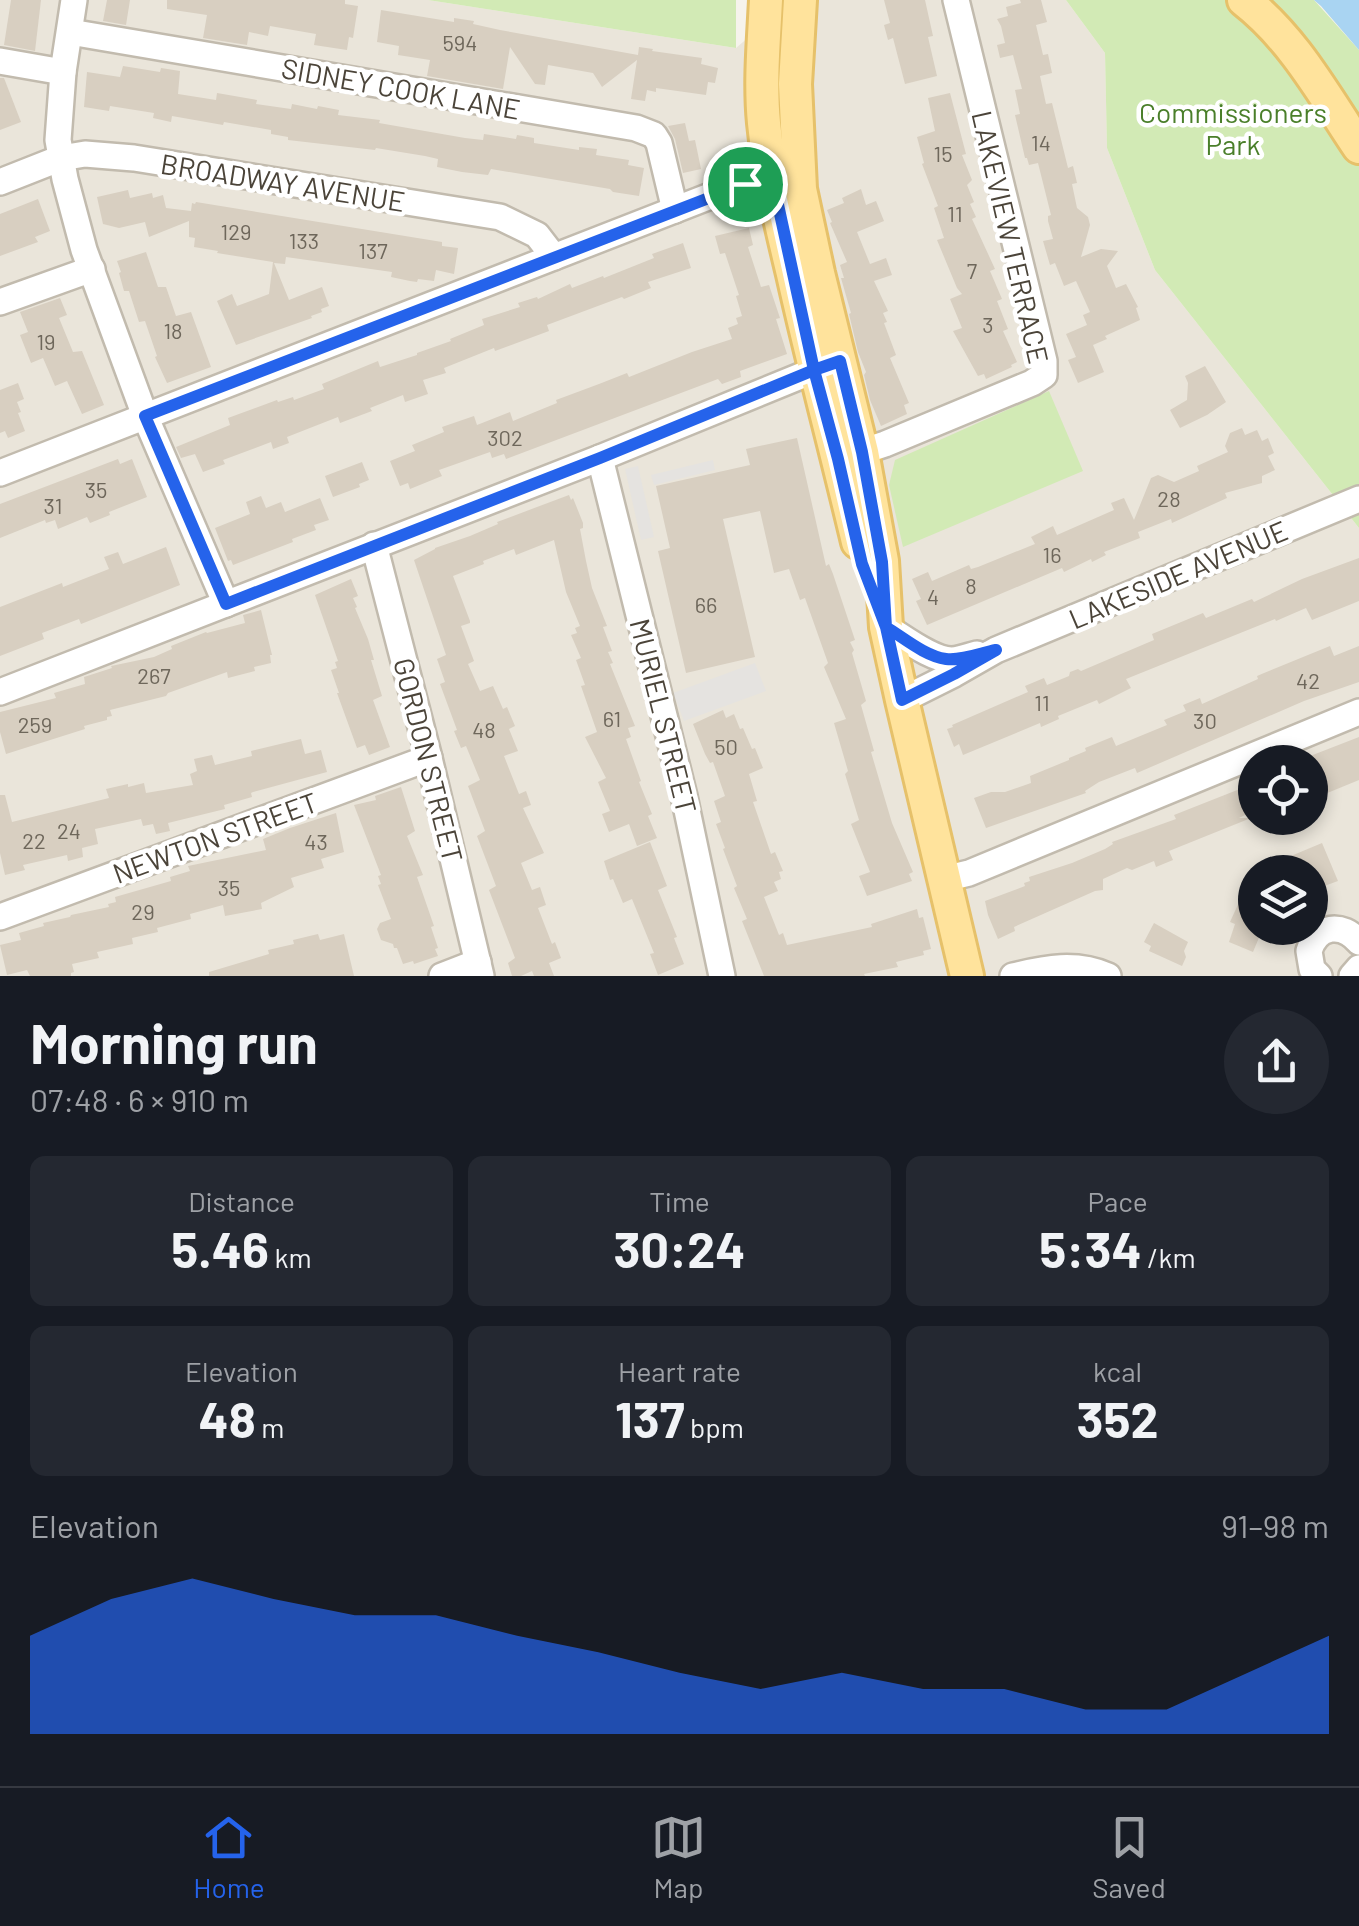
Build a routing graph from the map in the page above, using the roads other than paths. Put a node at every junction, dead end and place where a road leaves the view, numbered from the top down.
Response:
1 (74, 0) edge
2 (766, 0) edge
3 (800, 0) edge
4 (956, 0) edge
5 (1244, 0) edge
6 (70, 32) junction
7 (0, 61) edge
8 (63, 72) junction
9 (1356, 145) edge
10 (62, 158) junction
11 (772, 177) junction
12 (0, 182) edge
13 (675, 210) junction
14 (554, 257) junction
15 (92, 269) junction
16 (0, 302) edge
17 (827, 365) junction
18 (145, 416) junction
19 (850, 456) junction
20 (600, 458) junction
21 (0, 473) edge
22 (1359, 499) edge
23 (374, 545) junction
24 (226, 604) junction
25 (886, 627) junction
26 (996, 650) junction
27 (0, 692) edge
28 (902, 700) junction
29 (1359, 712) edge
30 (430, 758) junction
31 (944, 879) junction
32 (0, 917) edge
33 (1359, 942) edge
34 (1359, 968) edge
35 (480, 969) edge
36 (965, 975) edge
37 (442, 976) edge
38 (722, 976) edge
39 (1014, 976) edge
40 (1108, 976) edge
41 (1319, 976) edge
42 (1353, 976) edge

1 - 6 street
2 - 11 main road
3 - 17 main road
4 - 19 street, LAKEVIEW TERRACE
5 - 9 main road
6 - 8 street
6 - 13 street, SIDNEY COOK LANE
7 - 8 street
8 - 10 street
10 - 12 street, BROADWAY AVENUE
10 - 14 street, BROADWAY AVENUE
10 - 15 street
11 - 13 street
11 - 17 main road
13 - 14 street
14 - 18 street
15 - 16 street
15 - 18 street
17 - 19 main road
17 - 20 street
18 - 21 street
18 - 24 street
19 - 25 main road
20 - 23 street
20 - 38 street, MURIEL STREET
22 - 26 street, LAKESIDE AVENUE
23 - 24 street
23 - 30 street, GORDON STREET
24 - 27 street
25 - 26 street, LAKESIDE AVENUE
25 - 28 main road
26 - 28 street, LAKESIDE AVENUE
28 - 31 main road
29 - 31 street
30 - 32 street, NEWTON STREET
30 - 35 street, GORDON STREET
31 - 36 main road
33 - 41 street
34 - 42 street
35 - 37 street
39 - 40 street

